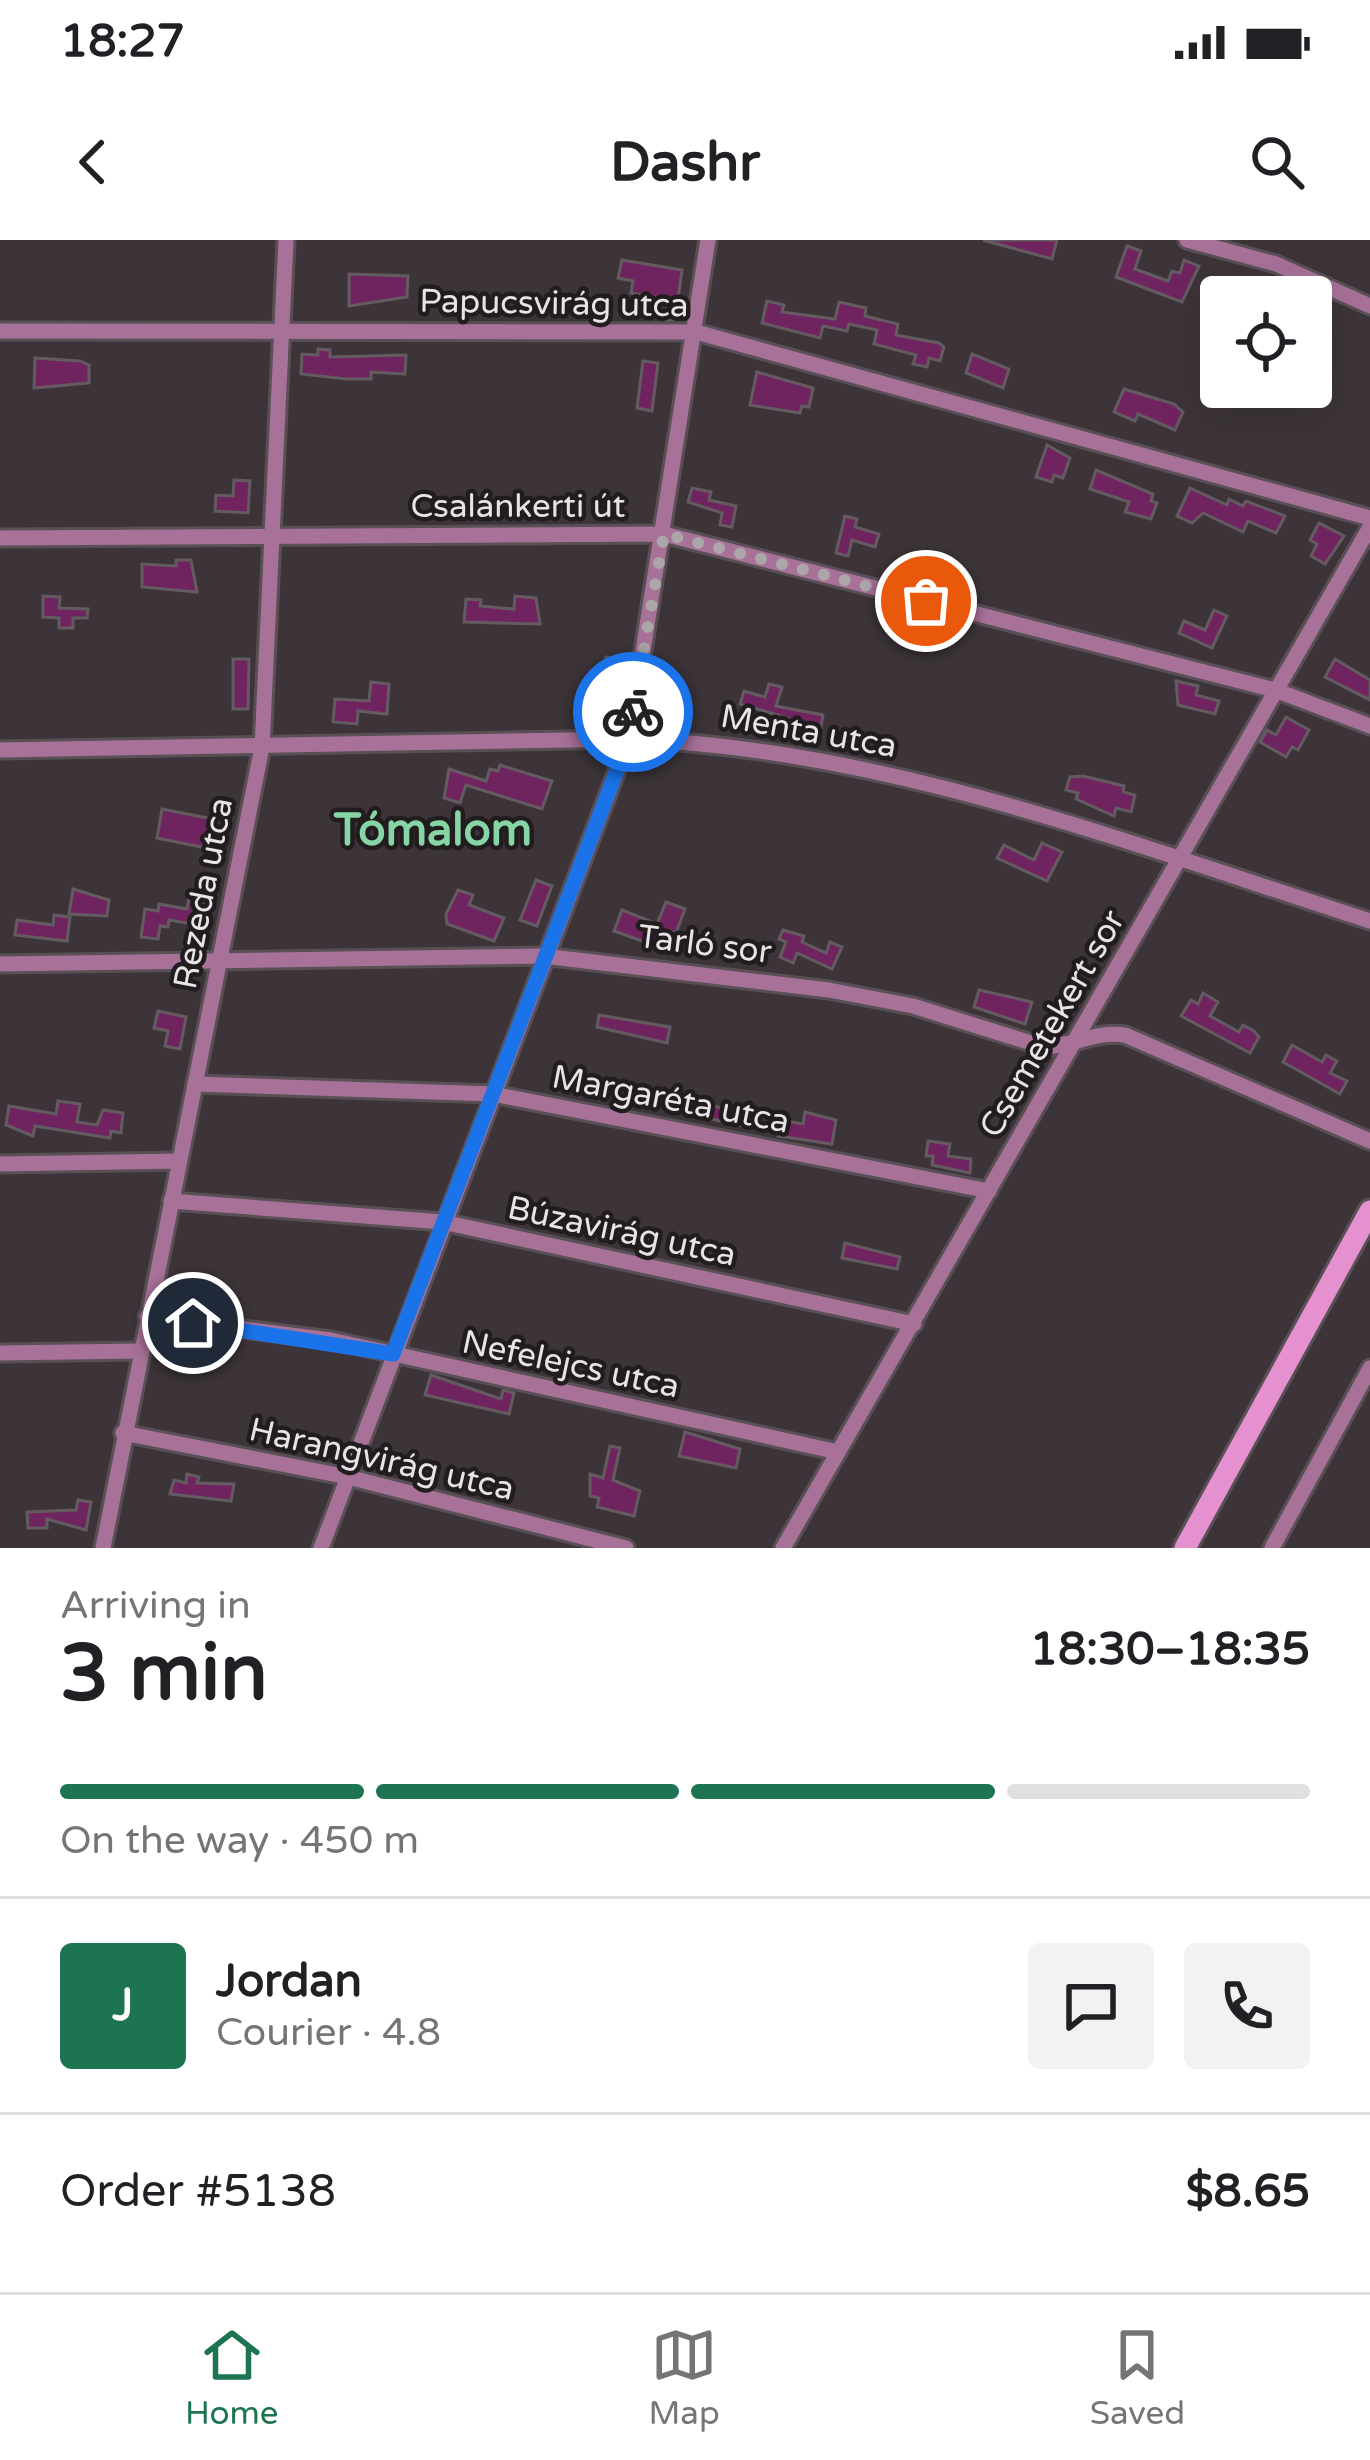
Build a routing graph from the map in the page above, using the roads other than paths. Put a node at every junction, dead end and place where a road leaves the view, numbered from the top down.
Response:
1 (286, 240) edge
2 (708, 240) edge
3 (1187, 240) edge
4 (1370, 306) edge
5 (281, 330) junction
6 (0, 331) edge
7 (696, 332) junction
8 (1370, 518) edge
9 (1370, 527) edge
10 (664, 534) junction
11 (271, 537) junction
12 (0, 538) edge
13 (1275, 689) junction
14 (1370, 726) edge
15 (629, 739) junction
16 (262, 747) junction
17 (0, 749) edge
18 (1178, 860) junction
19 (1370, 921) edge
20 (543, 956) junction
21 (218, 961) junction
22 (0, 964) edge
23 (1078, 1040) junction
24 (195, 1084) junction
25 (493, 1094) junction
26 (1370, 1141) edge
27 (179, 1161) junction
28 (0, 1164) edge
29 (989, 1191) junction
30 (171, 1201) junction
31 (1370, 1211) edge
32 (443, 1222) junction
33 (147, 1317) junction
34 (914, 1324) junction
35 (139, 1352) junction
36 (0, 1353) edge
37 (393, 1354) junction
38 (1370, 1368) edge
39 (123, 1433) junction
40 (838, 1452) junction
41 (348, 1477) junction
42 (103, 1548) edge
43 (321, 1548) edge
44 (626, 1548) edge
45 (783, 1548) edge
46 (1185, 1548) edge
47 (1272, 1548) edge

1 - 5 street, Rezeda utca
2 - 7 street
3 - 4 street
5 - 6 street, Papucsvirág utca
5 - 7 street, Papucsvirág utca
5 - 11 street, Rezeda utca
7 - 8 street, Papucsvirág utca
7 - 10 street
9 - 13 street, Csemetekert sor
10 - 11 street, Csalánkerti út
10 - 13 street, Csalánkerti út
10 - 15 street
11 - 12 street, Csalánkerti út
11 - 16 street, Rezeda utca
13 - 14 street, Csalánkerti út
13 - 18 street, Csemetekert sor
15 - 16 street, Menta utca
15 - 18 street, Menta utca
15 - 20 street
16 - 17 street, Menta utca
16 - 21 street, Rezeda utca
18 - 19 street, Menta utca
18 - 23 street, Csemetekert sor
20 - 21 street, Tarló sor
20 - 23 street, Tarló sor
20 - 25 street
21 - 22 street, Tarló sor
21 - 24 street, Rezeda utca
23 - 26 street, Tarló sor
23 - 29 street, Csemetekert sor
24 - 25 street, Margaréta utca
24 - 27 street, Rezeda utca
25 - 29 street, Margaréta utca
25 - 32 street
27 - 28 street
27 - 30 street, Rezeda utca
29 - 34 street, Csemetekert sor
30 - 32 street, Búzavirág utca
30 - 33 street, Rezeda utca
31 - 46 main road
32 - 34 street, Búzavirág utca
32 - 37 street
33 - 35 street, Rezeda utca
33 - 37 street, Nefelejcs utca
34 - 40 street, Csemetekert sor
35 - 36 street
35 - 39 street, Rezeda utca
37 - 40 street, Nefelejcs utca
37 - 41 street
38 - 47 street
39 - 41 street, Harangvirág utca
39 - 42 street, Rezeda utca
40 - 45 street, Csemetekert sor
41 - 43 street
41 - 44 street, Harangvirág utca

